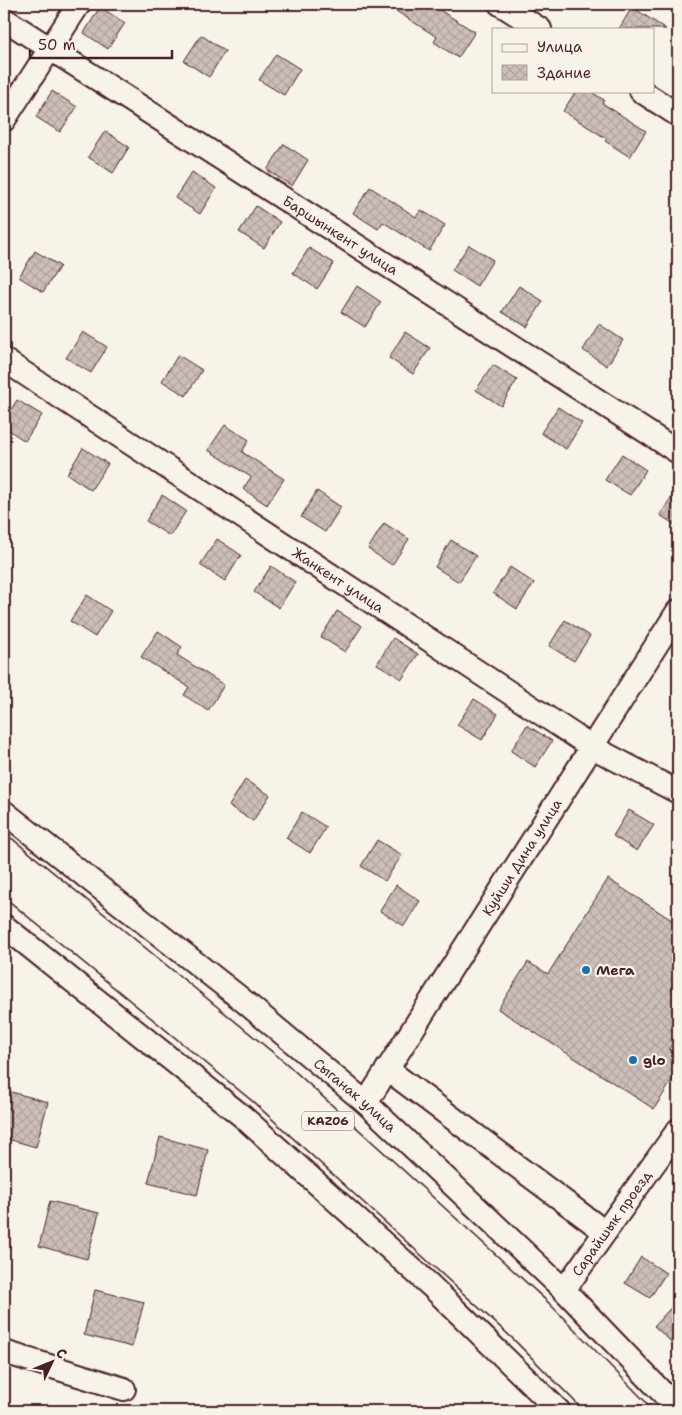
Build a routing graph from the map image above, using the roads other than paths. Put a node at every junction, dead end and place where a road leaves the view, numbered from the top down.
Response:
1 (79, 4) edge
2 (500, 4) edge
3 (4, 19) edge
4 (538, 28) edge
5 (50, 49) junction
6 (643, 92) edge
7 (678, 115) edge
8 (4, 120) edge
9 (4, 360) edge
10 (678, 452) edge
11 (678, 611) edge
12 (592, 747) junction
13 (678, 792) edge
14 (4, 812) edge
15 (4, 851) edge
16 (4, 878) edge
17 (4, 926) edge
18 (387, 1069) junction
19 (366, 1103) junction
20 (678, 1130) edge
21 (605, 1232) junction
22 (564, 1290) junction
23 (4, 1352) edge
24 (124, 1389) dead end
25 (678, 1409) edge
26 (559, 1411) edge
27 (605, 1411) edge
28 (634, 1411) edge

1 - 5 street
2 - 4 street
3 - 5 street, Баршынкент улица
5 - 8 street
5 - 10 street, Баршынкент улица
6 - 7 street
9 - 12 street, Жанкент улица
11 - 12 street, Куйши Дина улица
12 - 13 street, Жанкент улица
12 - 18 street, Куйши Дина улица
14 - 19 street, Сыганак улица
15 - 28 highway, KАZ06
16 - 27 highway, KАZ06
17 - 26 street
18 - 19 street, Куйши Дина улица
18 - 21 street
19 - 22 street, Сыганак улица
20 - 21 street, Сарайшык проезд
21 - 22 street, Сарайшык проезд
22 - 25 street, Сыганак улица
23 - 24 street

